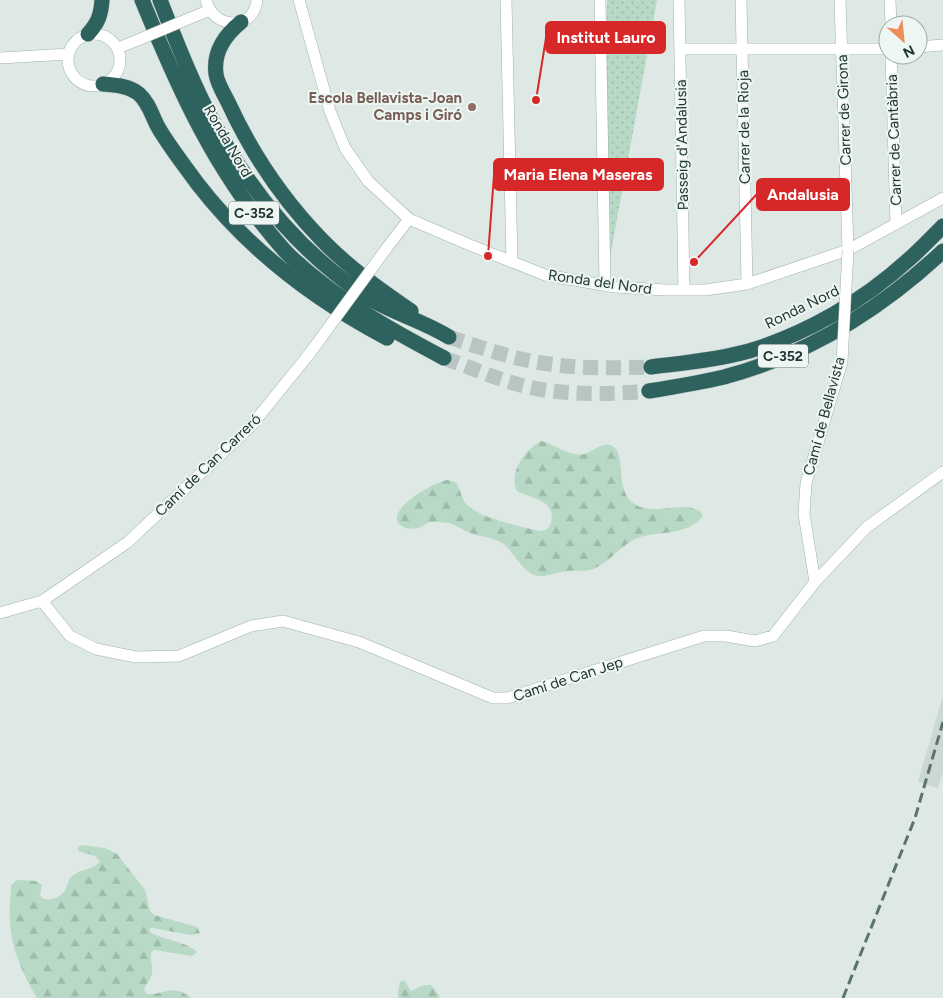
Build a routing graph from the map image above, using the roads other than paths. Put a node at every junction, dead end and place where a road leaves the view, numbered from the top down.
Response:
1 (102, 0) edge
2 (142, 0) edge
3 (160, 0) edge
4 (257, 0) edge
5 (299, 0) edge
6 (506, 0) edge
7 (600, 0) edge
8 (679, 0) edge
9 (741, 0) edge
10 (840, 0) edge
11 (890, 0) edge
12 (208, 5) edge
13 (890, 15) edge
14 (241, 22) junction
15 (88, 34) junction
16 (943, 46) edge
17 (928, 47) edge
18 (118, 48) junction
19 (842, 48) junction
20 (878, 48) edge
21 (680, 49) junction
22 (742, 50) junction
23 (68, 54) junction
24 (0, 58) edge
25 (891, 65) edge
26 (103, 84) junction
27 (943, 198) edge
28 (409, 219) junction
29 (896, 224) junction
30 (943, 226) edge
31 (848, 250) junction
32 (943, 251) edge
33 (512, 262) junction
34 (747, 284) junction
35 (605, 285) junction
36 (684, 290) junction
37 (651, 366) tunnel mouth
38 (649, 391) tunnel mouth
39 (943, 472) edge
40 (815, 582) junction
41 (42, 601) junction
42 (0, 613) edge

1 - 15 highway
2 - 26 highway, Ronda Nord / C-352
3 - 14 highway, Ronda Nord / C-352
4 - 14 street
5 - 28 street, Ronda del Nord
6 - 33 street
7 - 35 street
8 - 21 street, Passeig d'Andalusia
9 - 22 street, Carrer de la Rioja
10 - 19 street, Carrer de Girona
11 - 13 street
12 - 14 street
12 - 18 street, bridge
15 - 18 street
15 - 23 street
16 - 17 street
18 - 26 street
19 - 20 street
19 - 22 street
19 - 31 street, Carrer de Girona
21 - 22 street
21 - 36 street, Passeig d'Andalusia
22 - 34 street, Carrer de la Rioja
23 - 24 street
23 - 26 street
25 - 29 street, Carrer de Cantàbria
27 - 29 street, Ronda del Nord
28 - 33 street, Ronda del Nord
28 - 41 street, Camí de Can Carreró, bridge
29 - 31 street, Ronda del Nord
30 - 37 highway, Ronda Nord / C-352
31 - 34 street, Ronda del Nord
31 - 40 street, Camí de Bellavista, bridge
32 - 38 highway, C-352
33 - 35 street, Ronda del Nord
34 - 36 street, Ronda del Nord
35 - 36 street, Ronda del Nord
39 - 40 street, Camí de Can Jep
40 - 41 street, Camí de Can Jep
41 - 42 street, Camí de Can Carreró

